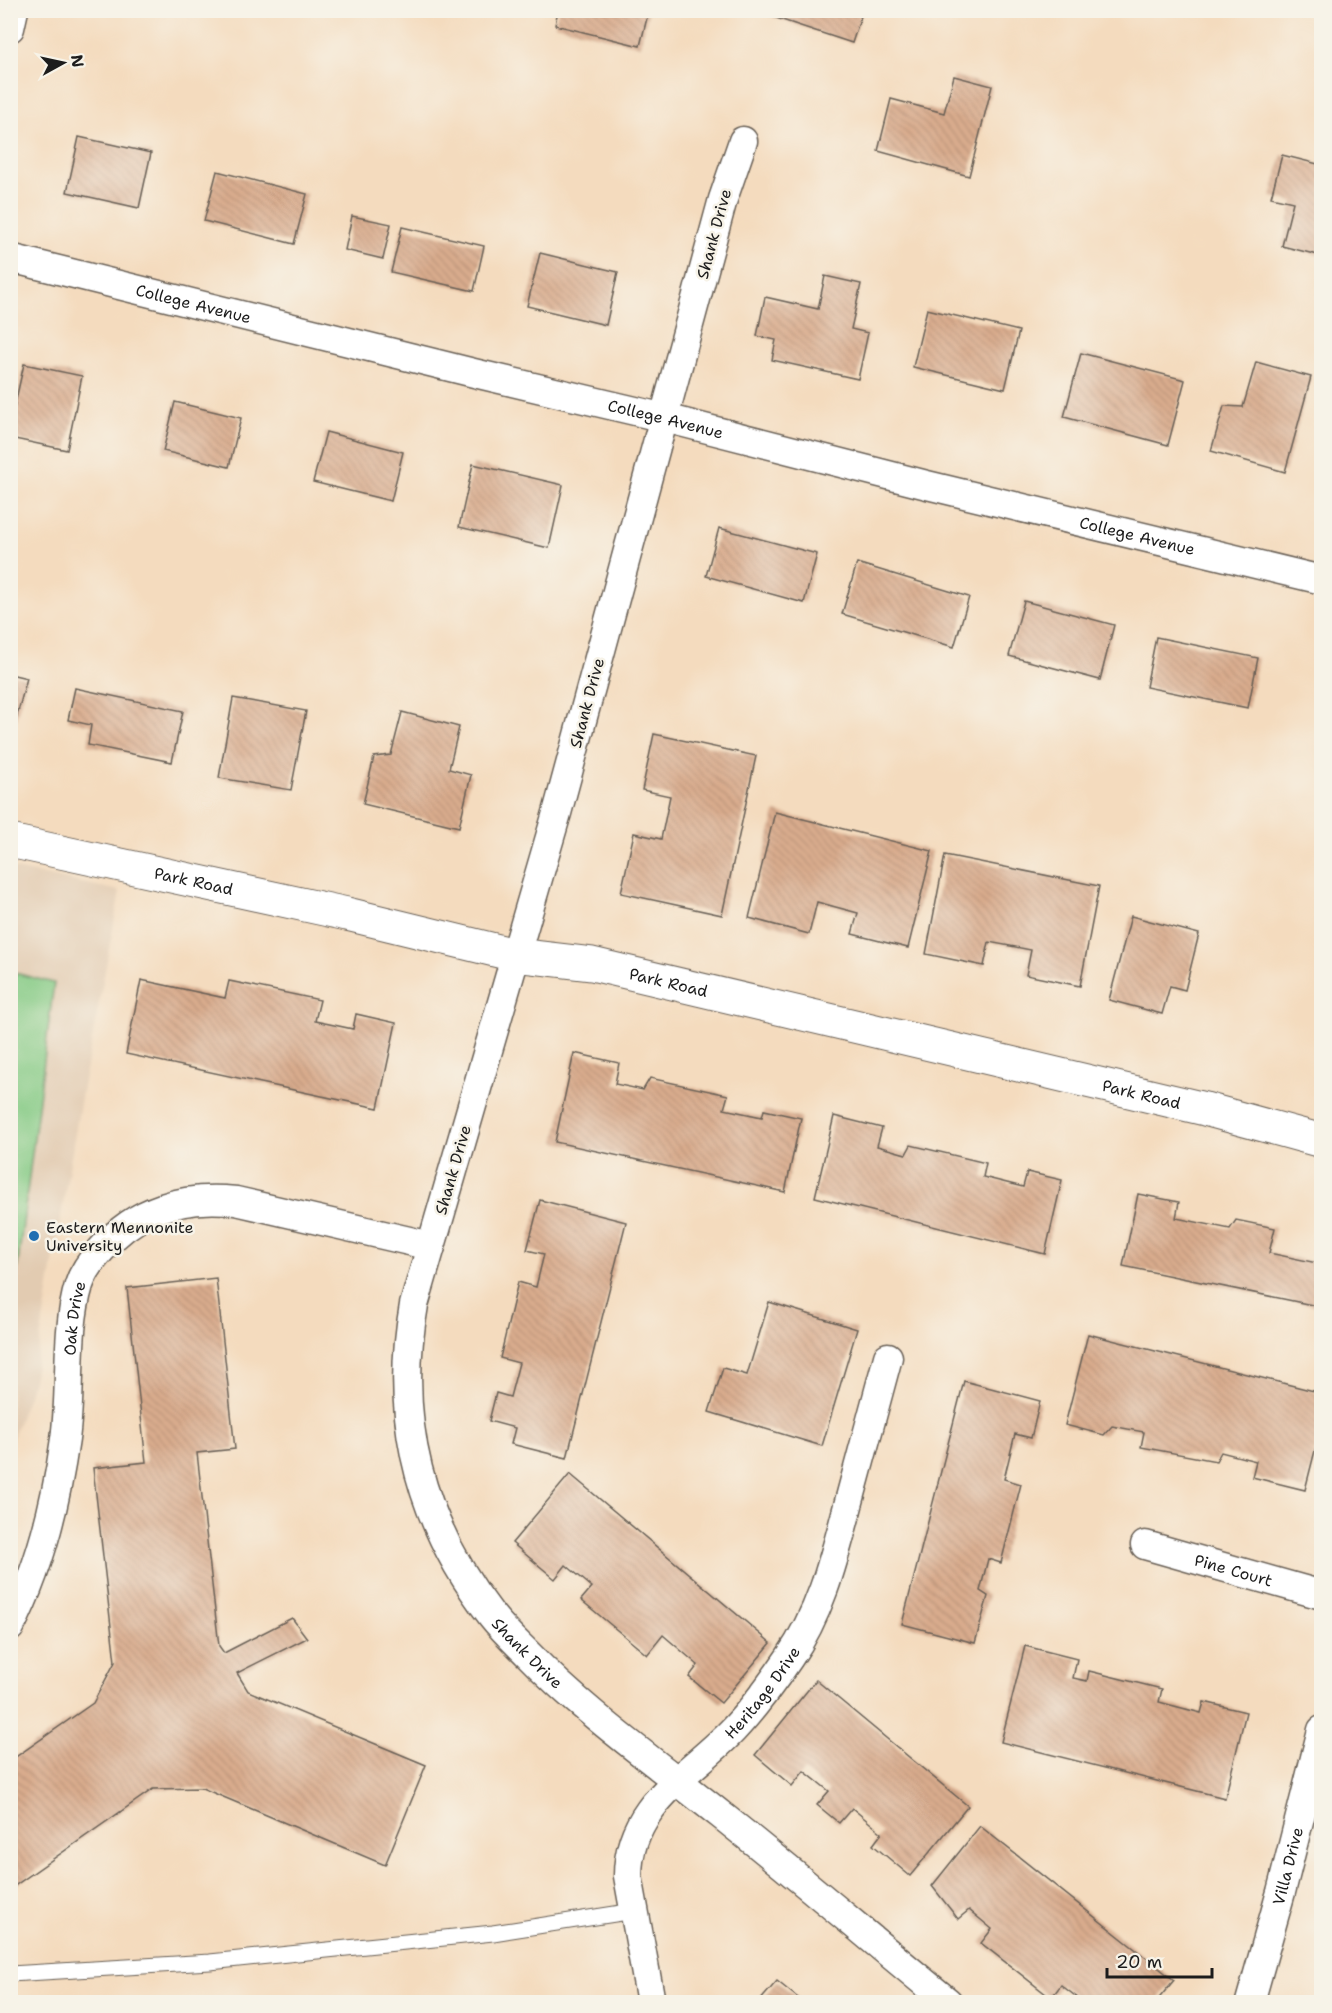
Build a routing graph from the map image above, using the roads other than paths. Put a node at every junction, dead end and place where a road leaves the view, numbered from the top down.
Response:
1 (14, 10) edge
2 (10, 28) edge
3 (743, 141) dead end
4 (10, 258) edge
5 (665, 418) junction
6 (1322, 580) edge
7 (10, 841) edge
8 (515, 955) junction
9 (1322, 1141) edge
10 (431, 1246) junction
11 (888, 1357) dead end
12 (1145, 1545) dead end
13 (1322, 1595) edge
14 (10, 1627) edge
15 (1322, 1730) edge
16 (677, 1780) junction
17 (634, 1911) junction
18 (10, 1974) edge
19 (651, 2002) edge
20 (948, 2002) edge
21 (1250, 2002) edge

1 - 2 street
3 - 5 street, Shank Drive
4 - 5 street, College Avenue
5 - 6 street, College Avenue
5 - 8 street, Shank Drive
7 - 8 street, Park Road
8 - 9 street, Park Road
8 - 10 street, Shank Drive
10 - 14 street, Oak Drive
10 - 16 street, Shank Drive
11 - 16 street, Heritage Drive
12 - 13 street, Pine Court
15 - 21 street, Villa Drive
16 - 17 street, Heritage Drive
16 - 20 street, Shank Drive
17 - 18 lane
17 - 19 street, Heritage Drive

